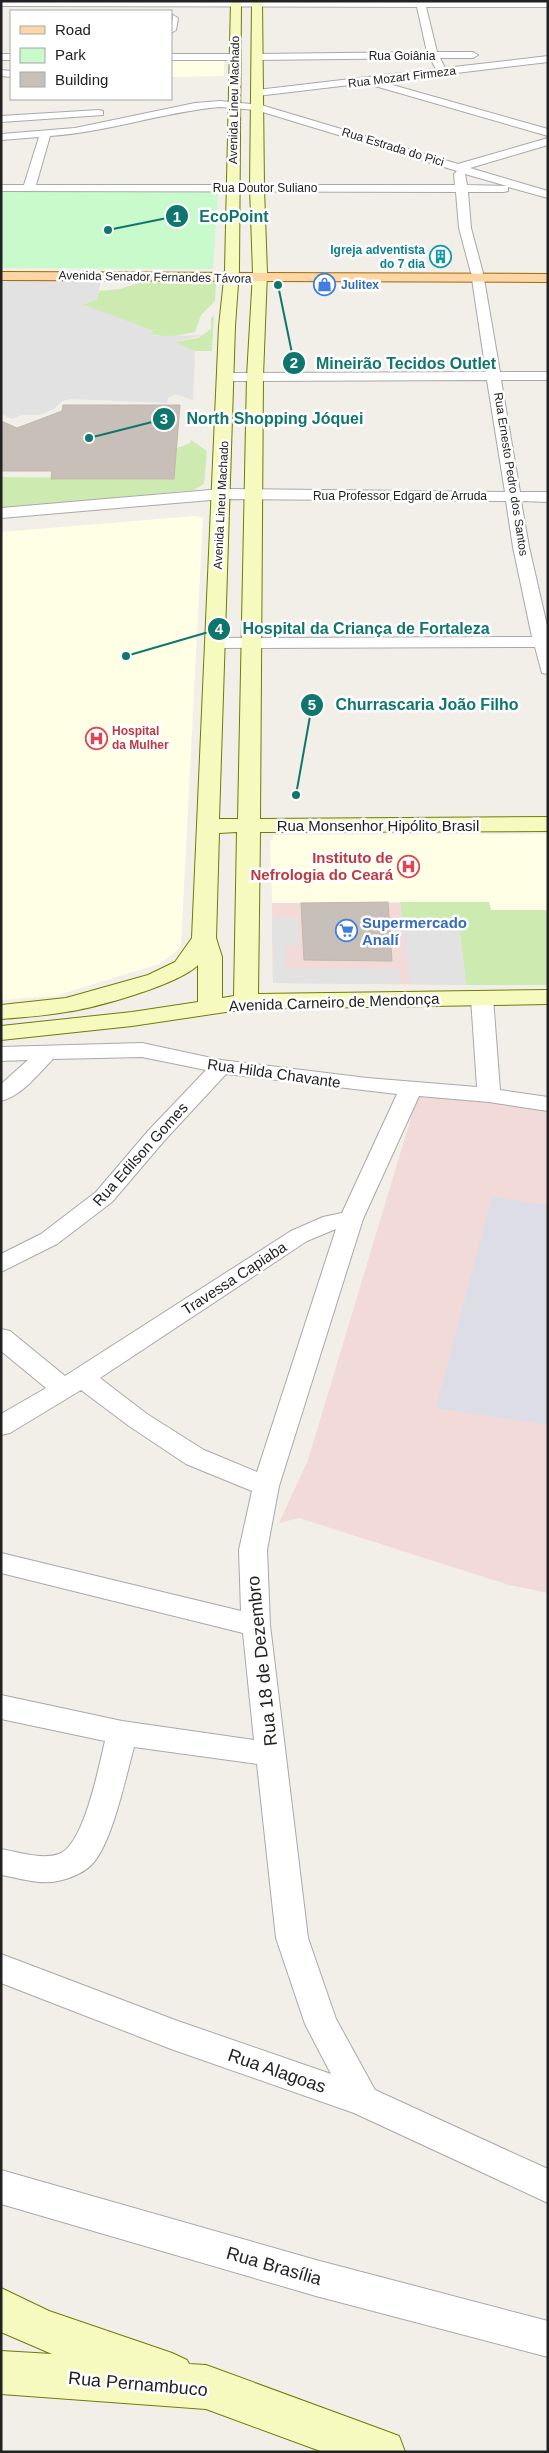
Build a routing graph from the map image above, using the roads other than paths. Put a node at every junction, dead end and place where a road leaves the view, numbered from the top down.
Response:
1 (236, 2) edge
2 (257, 2) edge
3 (420, 2) edge
4 (1, 3) edge
5 (546, 4) edge
6 (74, 5) edge
7 (174, 18) dead end
8 (172, 26) edge
9 (548, 55) edge
10 (433, 56) junction
11 (172, 57) edge
12 (236, 57) junction
13 (257, 57) junction
14 (548, 59) edge
15 (503, 65) junction
16 (442, 72) junction
17 (530, 72) dead end
18 (369, 81) junction
19 (257, 93) junction
20 (190, 96) dead end
21 (208, 98) junction
22 (236, 102) junction
23 (195, 106) junction
24 (257, 107) junction
25 (172, 110) junction
26 (68, 115) junction
27 (1, 119) edge
28 (75, 131) junction
29 (548, 133) edge
30 (45, 135) junction
31 (1, 137) edge
32 (548, 141) edge
33 (460, 167) junction
34 (1, 188) edge
35 (29, 188) junction
36 (232, 188) junction
37 (257, 188) junction
38 (460, 189) junction
39 (528, 189) junction
40 (548, 195) edge
41 (1, 271) edge
42 (231, 273) junction
43 (548, 273) edge
44 (260, 275) junction
45 (1, 276) edge
46 (478, 276) junction
47 (548, 278) edge
48 (255, 376) junction
49 (495, 376) junction
50 (548, 376) edge
51 (227, 377) junction
52 (253, 496) junction
53 (512, 496) junction
54 (548, 496) edge
55 (222, 500) junction
56 (1, 513) edge
57 (1, 524) edge
58 (216, 618) junction
59 (252, 618) junction
60 (252, 642) junction
61 (545, 642) edge
62 (215, 643) junction
63 (548, 669) edge
64 (250, 677) junction
65 (215, 678) junction
66 (548, 824) edge
67 (208, 826) junction
68 (248, 826) junction
69 (204, 938) junction
70 (548, 997) edge
71 (482, 998) junction
72 (246, 1002) junction
73 (210, 1007) junction
74 (1, 1012) edge
75 (1, 1033) edge
76 (46, 1053) junction
77 (1, 1054) edge
78 (221, 1066) junction
79 (411, 1088) junction
80 (1, 1094) edge
81 (489, 1095) junction
82 (548, 1104) edge
83 (351, 1219) junction
84 (1, 1264) edge
85 (1, 1337) edge
86 (73, 1383) junction
87 (1, 1426) edge
88 (266, 1486) junction
89 (1, 1562) edge
90 (256, 1625) junction
91 (1, 1707) edge
92 (122, 1733) junction
93 (272, 1754) junction
94 (1, 1862) edge
95 (1, 1968) edge
96 (363, 2101) junction
97 (1, 2186) edge
98 (548, 2187) edge
99 (1, 2308) edge
100 (548, 2339) edge
101 (1, 2372) edge
102 (206, 2387) junction
103 (383, 2452) edge

1 - 2 street
1 - 6 street
1 - 12 street, Avenida Lineu Machado
2 - 3 street
2 - 13 street, Avenida Lineu Machado
3 - 5 street
3 - 10 street
4 - 6 street
7 - 8 street
9 - 10 street, Rua Goiânia
10 - 13 street, Rua Goiânia
10 - 16 street
11 - 12 street
12 - 22 street, Avenida Lineu Machado
13 - 19 street, Avenida Lineu Machado
14 - 15 street, Rua Mozart Firmeza
15 - 16 street, Rua Mozart Firmeza
15 - 17 street
16 - 18 street, Rua Mozart Firmeza
18 - 19 street, Rua Mozart Firmeza
18 - 29 street
19 - 24 street, Avenida Lineu Machado
20 - 21 street, Rua Estrada do Pici
21 - 22 street, Rua Estrada do Pici
21 - 23 street
22 - 23 street
22 - 24 street, Rua Estrada do Pici
22 - 36 street, Avenida Lineu Machado
23 - 25 street
24 - 33 street, Rua Estrada do Pici
24 - 37 street, Avenida Lineu Machado
25 - 26 street
25 - 28 street
26 - 27 street
26 - 28 street
28 - 30 street
30 - 31 street
30 - 35 street
32 - 33 street
33 - 38 street, Rua Ernesto Pedro dos Santos
33 - 39 street, Rua Estrada do Pici
34 - 35 street, Rua Doutor Suliano
35 - 36 street, Rua Doutor Suliano
36 - 37 street, Rua Doutor Suliano
36 - 42 street, Avenida Lineu Machado
37 - 38 street, Rua Doutor Suliano
37 - 44 street, Avenida Lineu Machado
38 - 39 street, Rua Doutor Suliano
38 - 46 street, Rua Ernesto Pedro dos Santos
39 - 40 street, Rua Estrada do Pici
41 - 42 main road, Avenida Senador Fernandes Távora
42 - 44 main road, Avenida Senador Fernandes Távora
42 - 45 main road, Avenida Senador Fernandes Távora
42 - 51 street, Avenida Lineu Machado
43 - 46 main road, Avenida Senador Fernandes Távora
44 - 46 main road, Avenida Senador Fernandes Távora
44 - 48 street, Avenida Lineu Machado
46 - 47 main road, Avenida Senador Fernandes Távora
46 - 49 street, Rua Ernesto Pedro dos Santos
48 - 49 street
48 - 51 street
48 - 52 street, Avenida Lineu Machado
49 - 50 street
49 - 53 street, Rua Ernesto Pedro dos Santos
51 - 55 street, Avenida Lineu Machado
52 - 53 street, Rua Professor Edgard de Arruda
52 - 55 street, Rua Professor Edgard de Arruda
52 - 59 street, Avenida Lineu Machado
53 - 54 street, Rua Professor Edgard de Arruda
53 - 61 street, Rua Ernesto Pedro dos Santos
55 - 56 street
55 - 57 street
55 - 58 street, Avenida Lineu Machado
58 - 59 street
58 - 62 street, Avenida Lineu Machado
59 - 60 street, Avenida Lineu Machado
60 - 61 street
60 - 62 street
60 - 64 street, Avenida Lineu Machado
61 - 63 street, Rua Ernesto Pedro dos Santos
62 - 65 street, Avenida Lineu Machado
64 - 65 street
64 - 68 street, Avenida Lineu Machado
65 - 67 street, Avenida Lineu Machado
66 - 68 street, Rua Monsenhor Hipólito Brasil
67 - 68 street, Rua Monsenhor Hipólito Brasil
67 - 69 street, Avenida Lineu Machado
68 - 72 street, Avenida Lineu Machado
69 - 73 street, Avenida Lineu Machado
69 - 74 street
70 - 71 street, Avenida Carneiro de Mendonça
71 - 72 street, Avenida Carneiro de Mendonça
71 - 81 street
72 - 73 street, Avenida Carneiro de Mendonça
73 - 75 street, Avenida Carneiro de Mendonça
76 - 77 street, Rua Hilda Chavante
76 - 78 street, Rua Hilda Chavante
76 - 80 street
78 - 79 street, Rua Hilda Chavante
78 - 84 street, Rua Edilson Gomes
79 - 81 street, Rua Hilda Chavante
79 - 83 street
81 - 82 street, Rua Hilda Chavante
83 - 86 street, Travessa Capiaba
83 - 88 street, Rua 18 de Dezembro
85 - 86 street
86 - 87 street, Travessa Capiaba
86 - 88 street
88 - 90 street, Rua 18 de Dezembro
89 - 90 street
90 - 93 street, Rua 18 de Dezembro
91 - 92 street
92 - 93 street
92 - 94 street
93 - 96 street, Rua 18 de Dezembro
95 - 96 street, Rua Alagoas
96 - 98 street, Rua Alagoas
97 - 100 street, Rua Brasília
99 - 102 street
101 - 102 street, Rua Pernambuco
102 - 103 street, Rua Pernambuco

